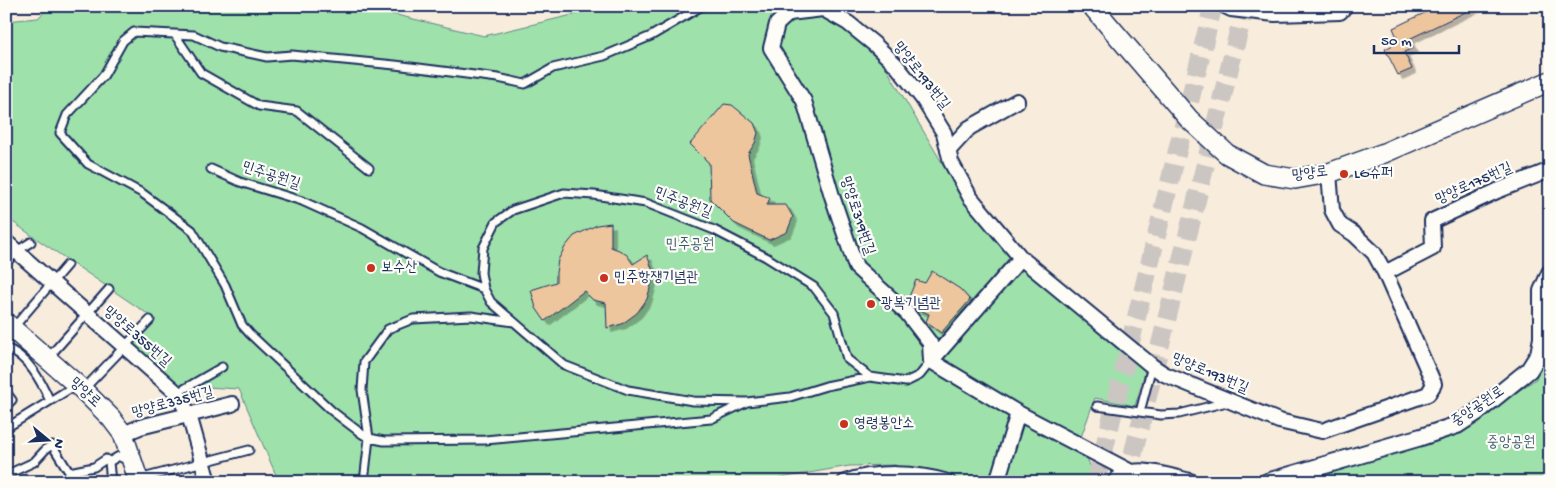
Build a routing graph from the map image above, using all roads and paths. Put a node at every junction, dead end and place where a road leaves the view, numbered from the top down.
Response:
1 (702, 6) edge
2 (838, 6) edge
3 (1092, 6) edge
4 (1225, 6) edge
5 (1346, 6) edge
6 (822, 8) edge
7 (1293, 10) edge
8 (848, 23) junction
9 (175, 35) junction
10 (1550, 81) edge
11 (1017, 101) dead end
12 (948, 151) junction
13 (211, 168) dead end
14 (369, 168) dead end
15 (1550, 170) edge
16 (1329, 174) junction
17 (6, 242) edge
18 (30, 242) dead end
19 (18, 251) junction
20 (1021, 258) junction
21 (6, 263) edge
22 (67, 265) dead end
23 (1385, 273) junction
24 (1550, 273) edge
25 (52, 282) junction
26 (109, 289) dead end
27 (484, 289) junction
28 (87, 315) junction
29 (150, 320) dead end
30 (514, 322) junction
31 (9, 326) edge
32 (124, 347) junction
33 (9, 349) edge
34 (6, 356) edge
35 (47, 359) junction
36 (931, 361) junction
37 (222, 366) dead end
38 (1152, 366) junction
39 (870, 377) junction
40 (80, 387) junction
41 (6, 392) edge
42 (177, 393) junction
43 (50, 401) junction
44 (1230, 401) junction
45 (747, 402) junction
46 (232, 404) dead end
47 (6, 406) edge
48 (1097, 406) dead end
49 (1140, 412) junction
50 (1018, 413) junction
51 (189, 415) junction
52 (6, 428) edge
53 (123, 434) junction
54 (370, 438) junction
55 (249, 450) dead end
56 (131, 455) junction
57 (109, 462) junction
58 (204, 462) junction
59 (69, 472) junction
60 (1131, 472) junction
61 (6, 475) edge
62 (897, 478) edge
63 (139, 481) edge
64 (72, 482) edge
65 (111, 482) edge
66 (208, 482) edge
67 (364, 482) edge
68 (845, 482) edge
69 (948, 482) edge
70 (996, 482) edge
71 (1116, 482) edge
72 (1190, 482) edge
73 (1267, 482) edge

1 - 9 lane
2 - 8 street
3 - 16 main road, 망양로
4 - 7 street
5 - 7 street
6 - 8 street, 망양로319번길
6 - 36 street, 망양로319번길
8 - 12 street, 망양로193번길
9 - 14 lane
9 - 54 lane
10 - 16 main road, 망양로
11 - 12 street
12 - 20 street, 망양로193번길
13 - 27 lane, 민주공원길
15 - 23 street, 망양로175번길
16 - 23 street, 망양로193번길
17 - 19 street, 망양로355번길
18 - 19 lane
19 - 21 lane
19 - 25 street, 망양로355번길
20 - 36 street
20 - 38 street, 망양로193번길
22 - 25 lane
23 - 44 street, 망양로193번길
24 - 73 street, 중앙공원로
25 - 28 street, 망양로355번길
25 - 31 lane
26 - 28 lane
27 - 30 lane
27 - 39 lane, 민주공원길
28 - 32 street, 망양로355번길
28 - 35 lane
29 - 32 lane
30 - 45 lane
30 - 54 lane
31 - 35 main road, 망양로
32 - 40 lane
32 - 42 street, 망양로355번길
33 - 34 lane
33 - 43 lane
35 - 40 main road, 망양로
36 - 39 lane
36 - 50 street
37 - 42 lane
38 - 44 street, 망양로193번길
38 - 49 lane
39 - 45 lane
40 - 43 lane
40 - 53 main road, 망양로
41 - 47 lane
42 - 51 street, 망양로355번길
43 - 52 lane
44 - 49 lane
45 - 54 lane
46 - 51 street, 망양로335번길
48 - 49 lane
50 - 60 street
50 - 70 street
51 - 53 street, 망양로335번길
51 - 58 street, 망양로355번길
53 - 56 main road, 망양로
54 - 67 lane
55 - 58 lane
56 - 57 lane
56 - 63 main road, 망양로
57 - 59 lane
57 - 65 lane
58 - 63 lane
58 - 66 street, 망양로355번길
59 - 61 lane
59 - 64 lane
60 - 71 street
60 - 72 street
62 - 68 street
62 - 69 street

